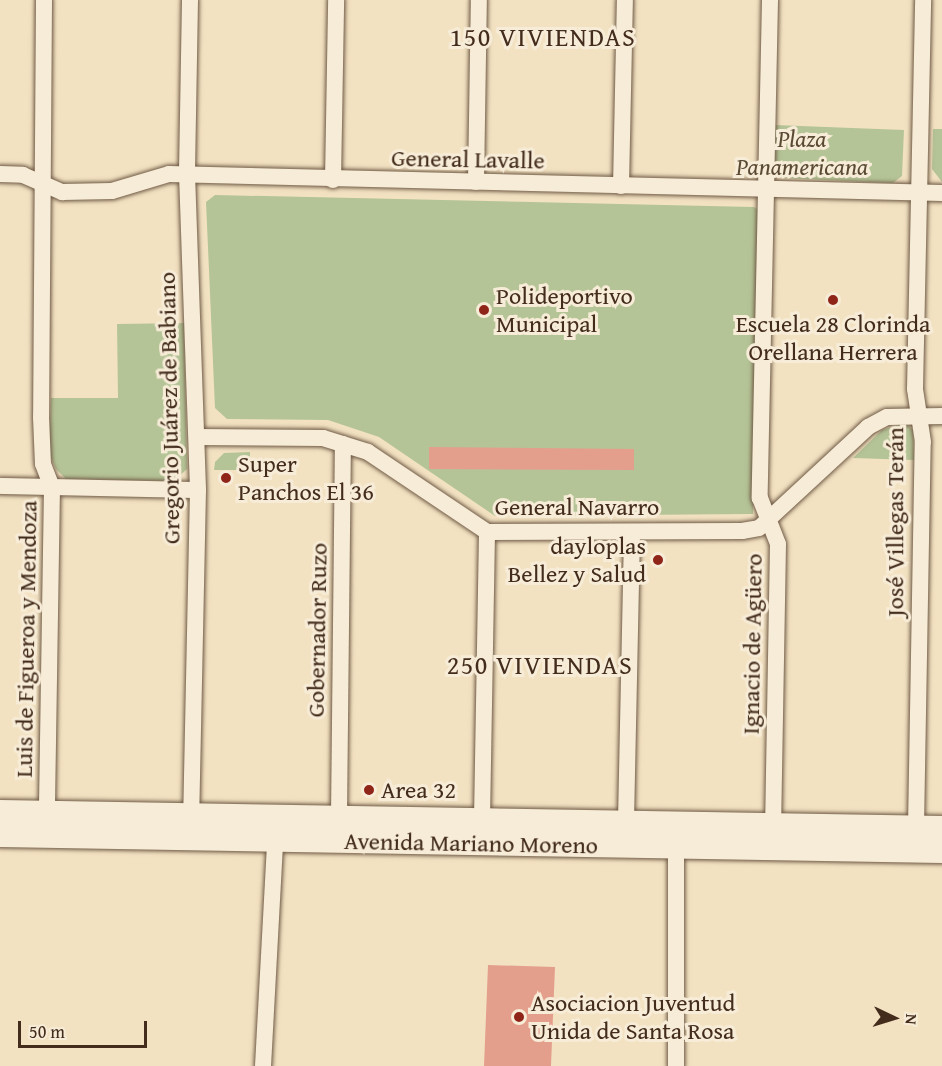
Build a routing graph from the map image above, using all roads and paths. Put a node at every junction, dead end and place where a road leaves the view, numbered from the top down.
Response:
1 (44, 0) edge
2 (190, 0) edge
3 (336, 0) edge
4 (479, 0) edge
5 (625, 0) edge
6 (770, 0) edge
7 (922, 0) edge
8 (0, 174) edge
9 (187, 174) junction
10 (333, 180) junction
11 (41, 182) junction
12 (476, 182) junction
13 (621, 186) junction
14 (767, 189) junction
15 (918, 192) junction
16 (942, 193) edge
17 (919, 416) junction
18 (942, 416) edge
19 (197, 437) junction
20 (343, 444) junction
21 (0, 486) edge
22 (52, 487) junction
23 (198, 490) junction
24 (768, 518) junction
25 (487, 532) junction
26 (632, 532) junction
27 (0, 812) edge
28 (47, 813) junction
29 (192, 815) junction
30 (339, 817) junction
31 (482, 819) junction
32 (626, 821) junction
33 (773, 824) junction
34 (916, 827) junction
35 (942, 828) edge
36 (0, 835) edge
37 (275, 841) junction
38 (676, 846) junction
39 (942, 851) edge
40 (263, 1066) edge
41 (676, 1066) edge

1 - 11 street, Luis de Figueroa y Mendoza
2 - 9 street, Gregorio Juárez de Babiano
3 - 10 street
4 - 12 street
5 - 13 street
6 - 14 street, Ignacio de Agüero
7 - 15 street, José Villegas Terán
8 - 11 street, General Lavalle
9 - 10 street, General Lavalle
9 - 11 street, General Lavalle
9 - 19 street, Gregorio Juárez de Babiano
10 - 12 street, General Lavalle
11 - 22 street, Luis de Figueroa y Mendoza
12 - 13 street, General Lavalle
13 - 14 street, General Lavalle
14 - 15 street, General Lavalle
14 - 24 street, Ignacio de Agüero
15 - 16 street, General Lavalle
15 - 17 street, José Villegas Terán
17 - 18 street, General Navarro
17 - 24 street, General Navarro
17 - 34 street, José Villegas Terán
19 - 20 street, General Navarro
19 - 23 street, Gregorio Juárez de Babiano
20 - 25 street, General Navarro
20 - 30 street, Gobernador Ruzo
21 - 22 street
22 - 23 street
22 - 28 street, Luis de Figueroa y Mendoza
23 - 29 street, Gregorio Juárez de Babiano
24 - 26 street, General Navarro
24 - 33 street, Ignacio de Agüero
25 - 26 street, General Navarro
25 - 31 street
26 - 32 street
27 - 28 main road, Avenida Mariano Moreno
28 - 29 main road, Avenida Mariano Moreno
29 - 30 main road, Avenida Mariano Moreno
30 - 31 main road, Avenida Mariano Moreno
31 - 32 main road, Avenida Mariano Moreno
32 - 33 main road, Avenida Mariano Moreno
33 - 34 main road, Avenida Mariano Moreno
34 - 35 main road, Avenida Mariano Moreno
36 - 37 main road, Avenida Mariano Moreno
37 - 38 main road, Avenida Mariano Moreno
37 - 40 street
38 - 39 main road, Avenida Mariano Moreno
38 - 41 street

